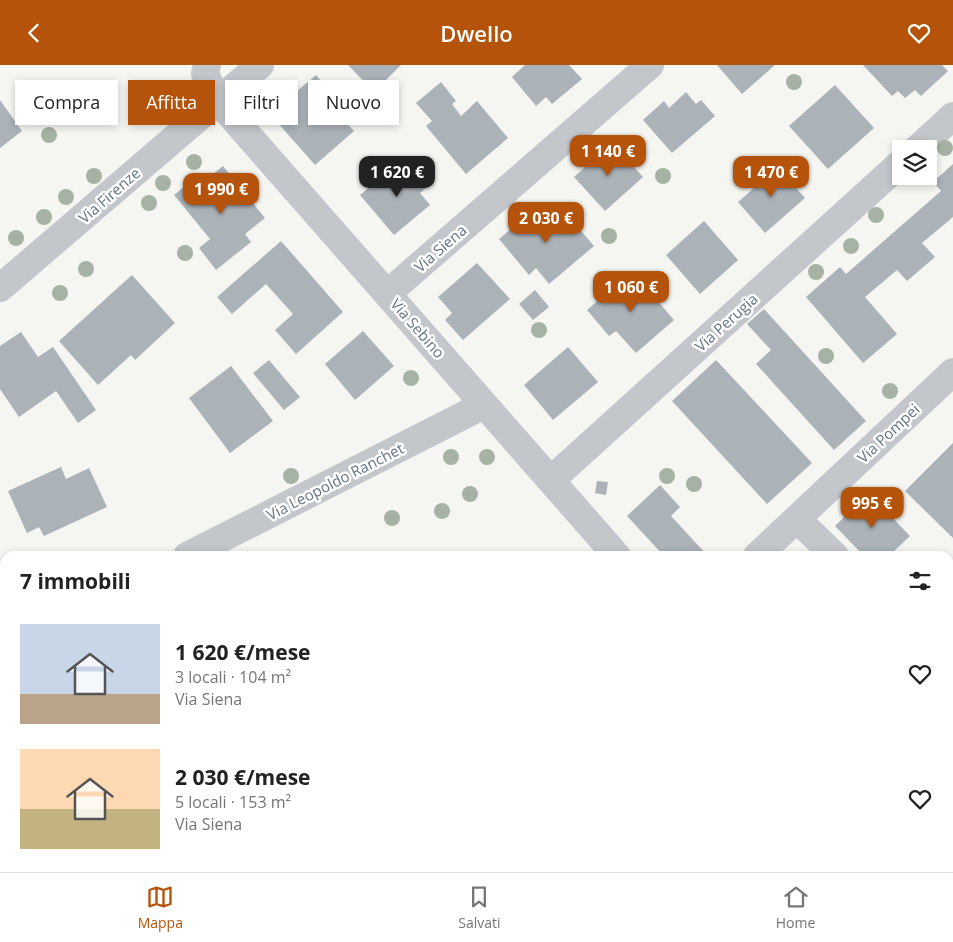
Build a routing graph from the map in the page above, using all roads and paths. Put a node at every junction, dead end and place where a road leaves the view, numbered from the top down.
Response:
1 (207, 65) edge
2 (260, 65) edge
3 (650, 65) edge
4 (218, 101) junction
5 (953, 116) edge
6 (927, 140) edge
7 (892, 171) edge
8 (0, 288) edge
9 (388, 293) junction
10 (953, 372) edge
11 (484, 405) junction
12 (551, 480) junction
13 (797, 519) junction
14 (197, 551) edge
15 (613, 551) edge
16 (762, 551) edge
17 (830, 551) edge

1 - 4 street
2 - 4 street, Via Firenze
3 - 9 street, Via Siena
4 - 8 street, Via Firenze
4 - 9 street, Via Sebino
5 - 6 street
7 - 12 street, Via Perugia
9 - 11 street, Via Sebino
10 - 13 street, Via Pompei
11 - 12 street, Via Sebino
11 - 14 street, Via Leopoldo Ranchet
12 - 15 street, Via Sebino
13 - 16 street, Via Pompei
13 - 17 street

